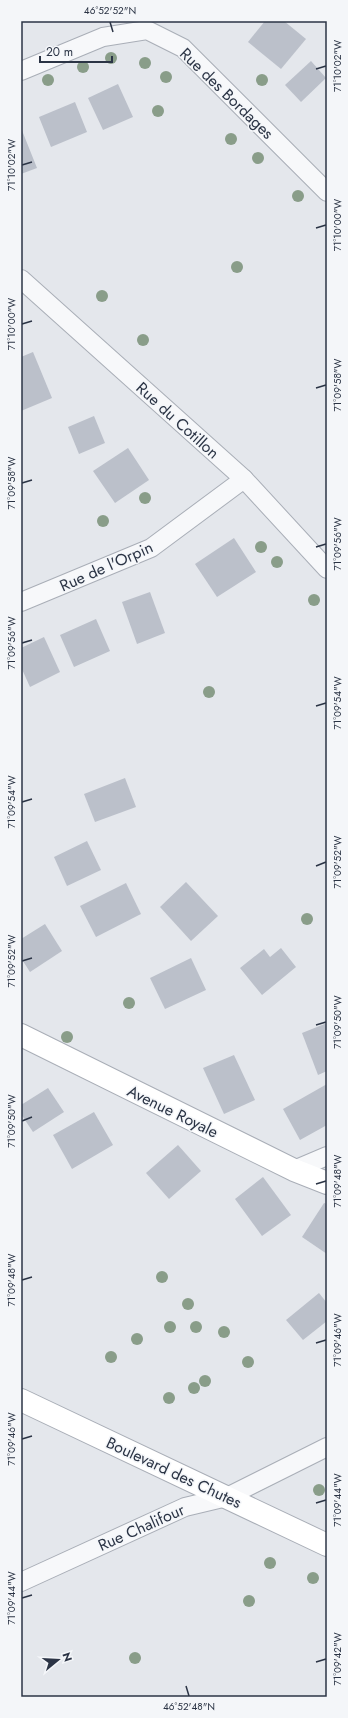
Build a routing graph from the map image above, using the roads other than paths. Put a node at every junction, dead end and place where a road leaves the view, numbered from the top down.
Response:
1 (21, 71) edge
2 (327, 192) edge
3 (21, 279) edge
4 (244, 479) junction
5 (327, 569) edge
6 (21, 602) edge
7 (21, 1036) edge
8 (327, 1156) edge
9 (294, 1170) junction
10 (327, 1183) edge
11 (21, 1400) edge
12 (327, 1447) edge
13 (227, 1497) junction
14 (327, 1546) edge
15 (21, 1582) edge

1 - 2 street, Rue des Bordages
3 - 4 street, Rue du Cotillon
4 - 5 street, Rue du Cotillon
4 - 6 street, Rue de l'Orpin
7 - 9 main road, Avenue Royale
8 - 9 street
9 - 10 main road, Avenue Royale
11 - 13 main road, Boulevard des Chutes
12 - 13 street, Rue Chalifour
13 - 14 main road, Boulevard des Chutes
13 - 15 street, Rue Chalifour

